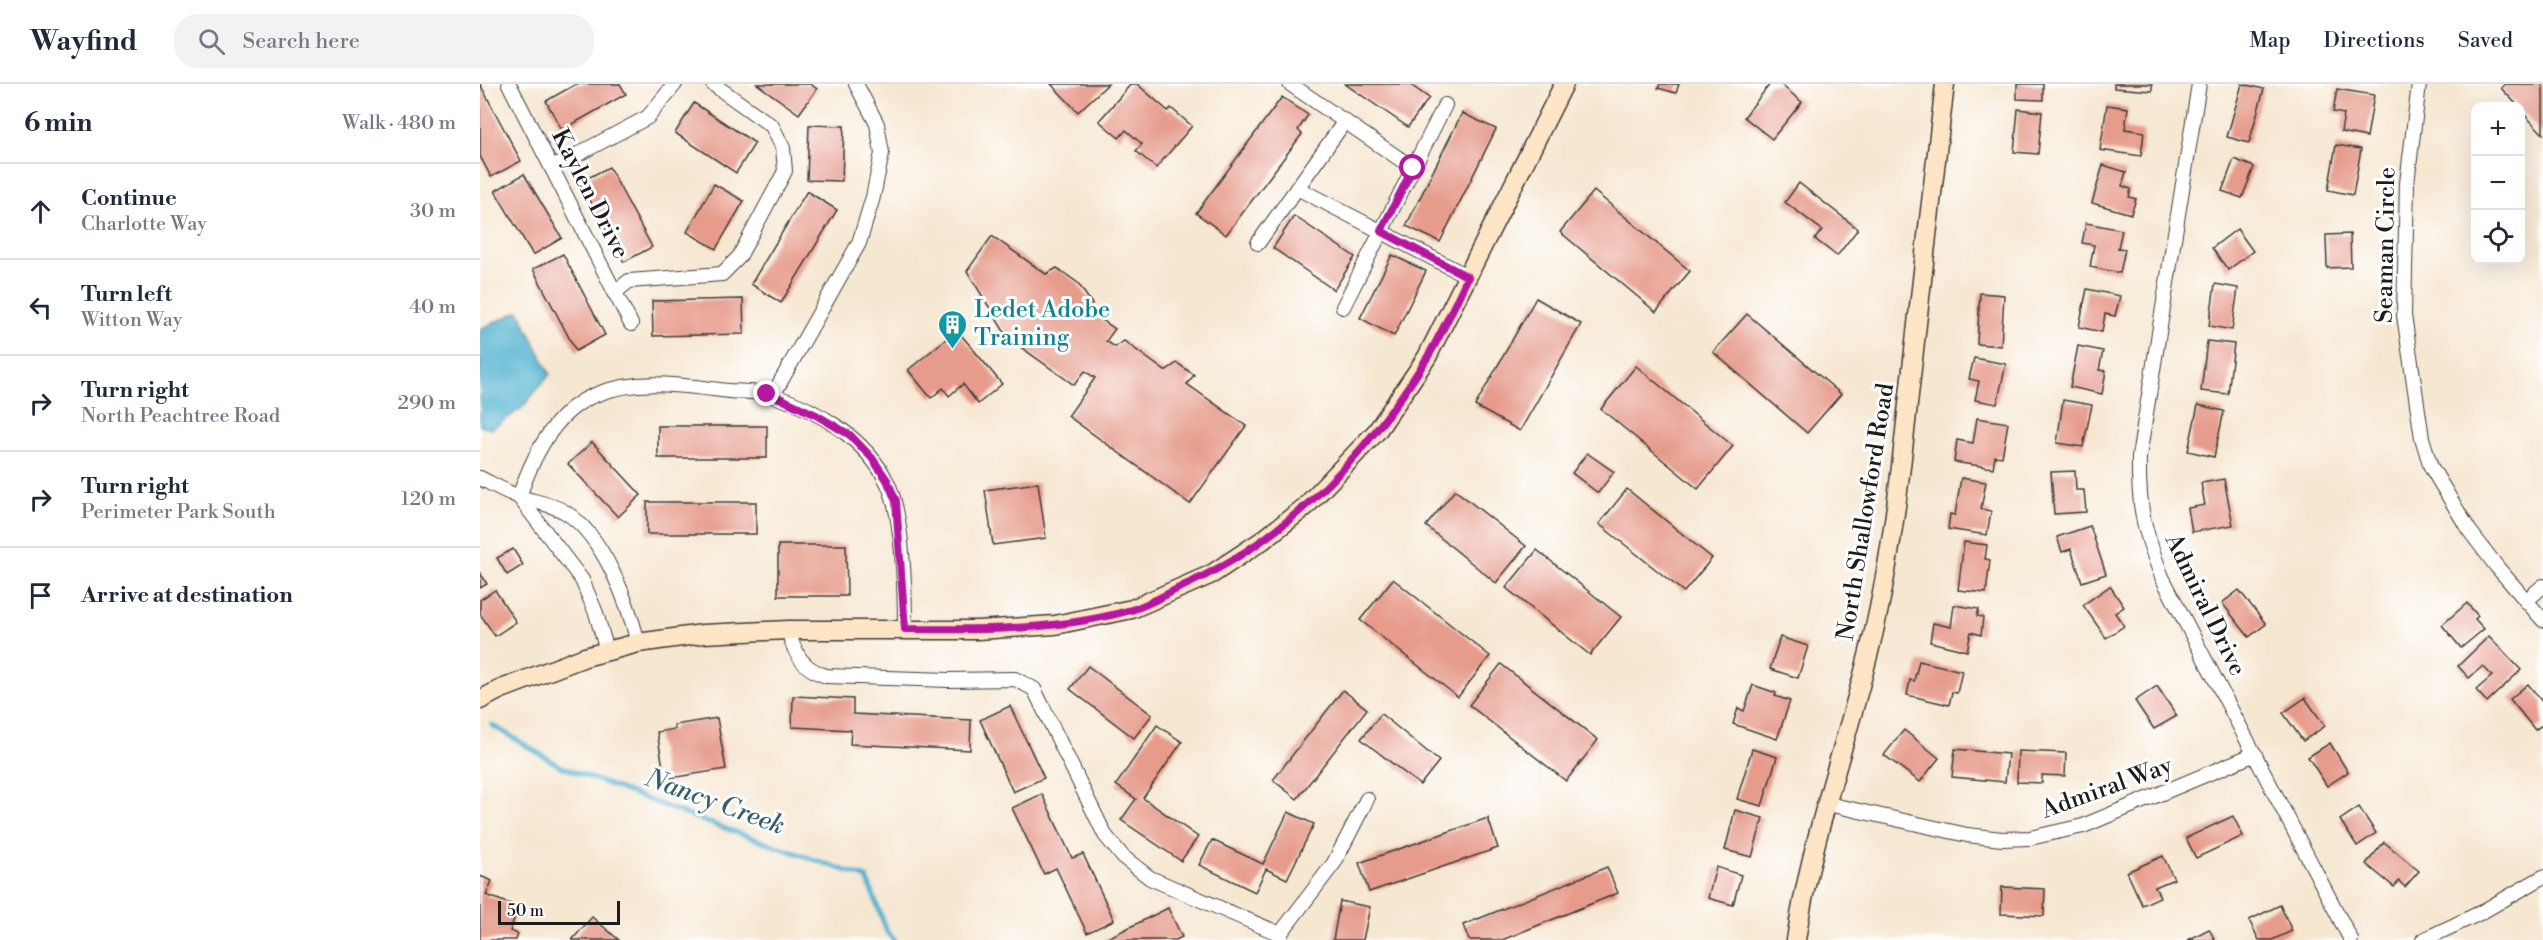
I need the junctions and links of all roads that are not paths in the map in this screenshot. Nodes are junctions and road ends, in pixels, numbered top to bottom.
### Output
1 (509, 84) edge
2 (675, 84) edge
3 (713, 84) edge
4 (856, 84) edge
5 (1290, 84) edge
6 (1564, 84) edge
7 (1945, 84) edge
8 (2199, 84) edge
9 (2419, 84) edge
10 (1445, 105) dead end
11 (1345, 121) junction
12 (552, 168) junction
13 (1413, 168) junction
14 (1297, 188) junction
15 (1381, 231) junction
16 (1258, 243) dead end
17 (1468, 277) junction
18 (614, 292) junction
19 (1343, 307) dead end
20 (631, 324) dead end
21 (773, 395) junction
22 (480, 478) edge
23 (519, 497) junction
24 (2543, 586) edge
25 (2526, 602) junction
26 (2543, 620) edge
27 (905, 629) junction
28 (789, 630) junction
29 (638, 643) junction
30 (607, 651) junction
31 (480, 700) edge
32 (2255, 754) junction
33 (1367, 799) dead end
34 (1828, 804) junction
35 (2543, 877) edge
36 (1280, 937) edge
37 (1796, 940) edge
38 (2351, 940) edge
39 (2423, 940) edge

1 - 12 street, Kaylen Drive
2 - 12 street
3 - 18 street
4 - 21 street
5 - 11 street
6 - 17 street
7 - 34 street, North Shallowford Road
8 - 32 street, Admiral Drive
9 - 25 street, Seaman Circle
10 - 13 street
11 - 13 street
11 - 14 street
12 - 18 street, Kaylen Drive
13 - 15 street
14 - 15 street
14 - 16 street
15 - 17 street
15 - 19 street
17 - 27 street
18 - 20 street, Kaylen Drive
21 - 23 street
21 - 27 street
22 - 23 street
23 - 29 street
23 - 30 street
24 - 25 street
25 - 26 street, Seaman Circle
27 - 28 street
28 - 29 street
28 - 36 street
29 - 30 street
30 - 31 street
32 - 34 street, Admiral Way
32 - 38 street, Admiral Drive
33 - 36 street
34 - 37 street, North Shallowford Road
35 - 39 street

